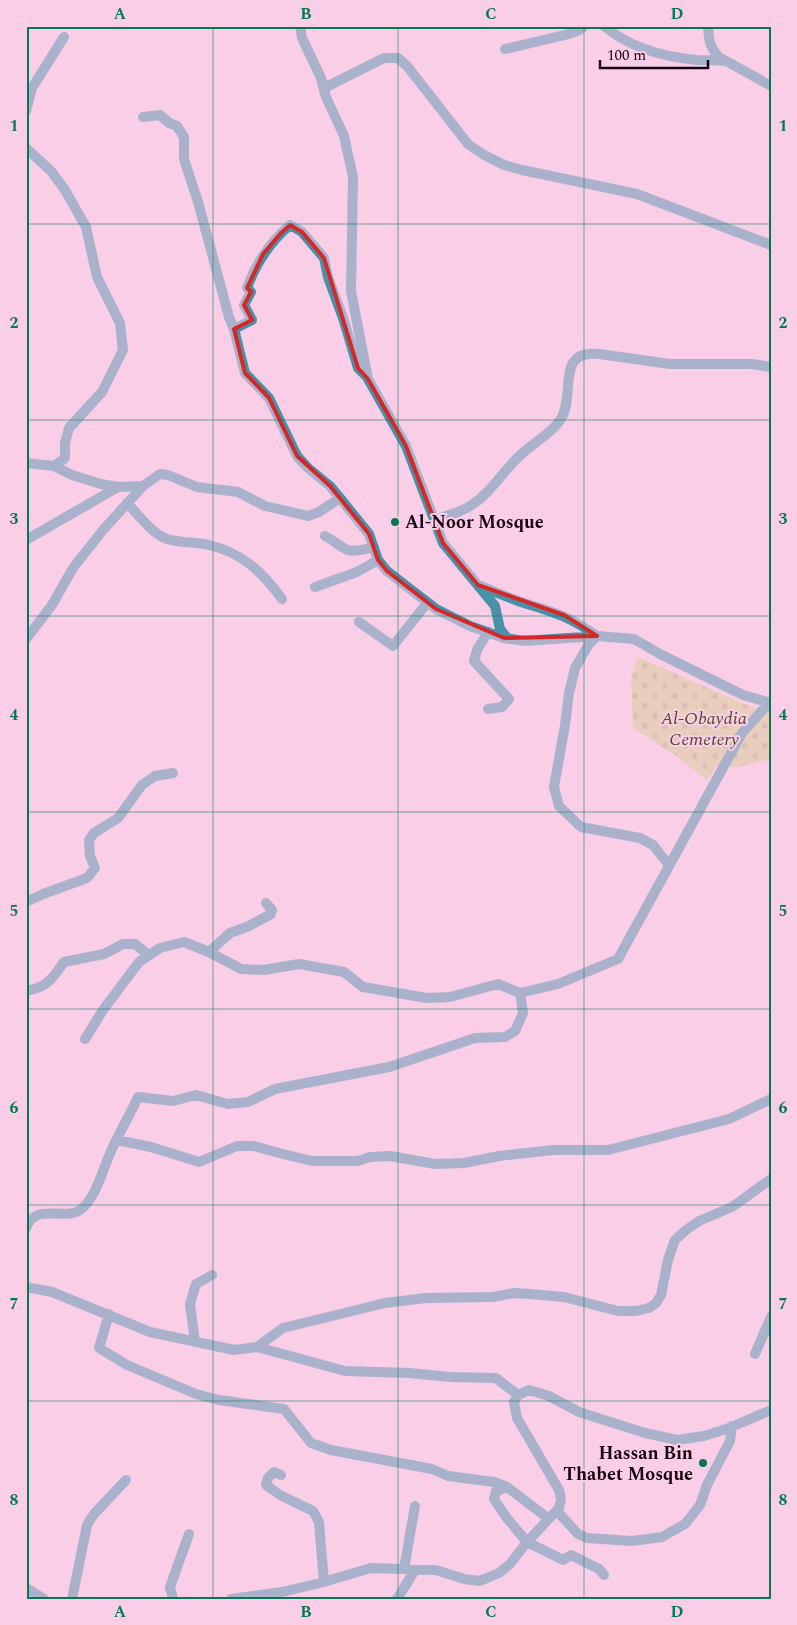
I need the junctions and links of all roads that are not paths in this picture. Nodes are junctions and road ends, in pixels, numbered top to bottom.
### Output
1 (294, 26) edge
2 (300, 26) edge
3 (584, 26) edge
4 (604, 26) edge
5 (708, 26) edge
6 (64, 37) dead end
7 (302, 38) junction
8 (505, 49) dead end
9 (725, 61) junction
10 (29, 85) edge
11 (771, 86) edge
12 (324, 88) junction
13 (26, 111) edge
14 (143, 117) dead end
15 (26, 148) edge
16 (771, 245) edge
17 (234, 329) junction
18 (771, 367) edge
19 (368, 379) junction
20 (26, 463) edge
21 (54, 466) junction
22 (143, 486) junction
23 (118, 487) junction
24 (340, 498) junction
25 (127, 503) junction
26 (434, 520) junction
27 (325, 536) dead end
28 (26, 540) edge
29 (374, 546) junction
30 (378, 560) junction
31 (478, 585) junction
32 (315, 587) dead end
33 (282, 599) dead end
34 (427, 603) junction
35 (359, 622) dead end
36 (488, 632) junction
37 (596, 636) junction
38 (26, 639) edge
39 (508, 639) junction
40 (770, 703) edge
41 (488, 709) dead end
42 (173, 774) dead end
43 (670, 865) junction
44 (26, 902) edge
45 (266, 903) dead end
46 (209, 952) junction
47 (150, 955) junction
48 (26, 991) edge
49 (520, 993) junction
50 (85, 1039) dead end
51 (771, 1099) edge
52 (117, 1140) junction
53 (771, 1179) edge
54 (26, 1228) edge
55 (212, 1275) dead end
56 (26, 1287) edge
57 (109, 1314) junction
58 (771, 1317) edge
59 (196, 1342) junction
60 (257, 1347) junction
61 (756, 1354) dead end
62 (518, 1395) junction
63 (771, 1410) edge
64 (732, 1426) junction
65 (281, 1475) dead end
66 (126, 1480) dead end
67 (506, 1487) junction
68 (415, 1506) dead end
69 (553, 1515) junction
70 (189, 1534) dead end
71 (527, 1542) junction
72 (404, 1569) junction
73 (416, 1570) junction
74 (604, 1575) dead end
75 (324, 1582) junction
76 (26, 1588) edge
77 (44, 1599) edge
78 (72, 1599) edge
79 (173, 1599) edge
80 (231, 1599) edge
81 (398, 1599) edge

1 - 7 street
2 - 7 street
3 - 8 street
4 - 9 street
5 - 9 street
6 - 10 street
7 - 12 street
9 - 11 street
10 - 13 street
12 - 16 street
12 - 19 street
14 - 17 street
15 - 21 street
17 - 19 street
17 - 24 street
18 - 26 street
19 - 26 street
20 - 21 street
21 - 23 street
22 - 23 street
22 - 24 street
22 - 25 street
23 - 28 street
24 - 29 street
25 - 33 street
25 - 38 street
26 - 31 street
27 - 29 street
29 - 30 street
30 - 32 street
30 - 34 street
31 - 37 street
31 - 39 street
34 - 35 street
34 - 36 street
36 - 39 street
36 - 41 street
37 - 39 street
37 - 40 street
37 - 43 street
40 - 43 street
42 - 44 street
43 - 49 street
45 - 46 street
46 - 47 street
46 - 49 street
47 - 48 street
47 - 50 street
49 - 52 street
51 - 52 street
52 - 54 street
53 - 60 street
55 - 59 street
56 - 57 street
57 - 59 street
57 - 67 street
58 - 61 street
59 - 60 street
60 - 62 street
62 - 64 street
62 - 69 street
63 - 64 street
64 - 69 street
65 - 75 street
66 - 78 street
67 - 69 street
67 - 71 street
68 - 72 street
69 - 71 street
70 - 79 street
71 - 73 street
71 - 74 street
72 - 73 street
72 - 75 street
73 - 81 street
75 - 80 street
76 - 77 street

